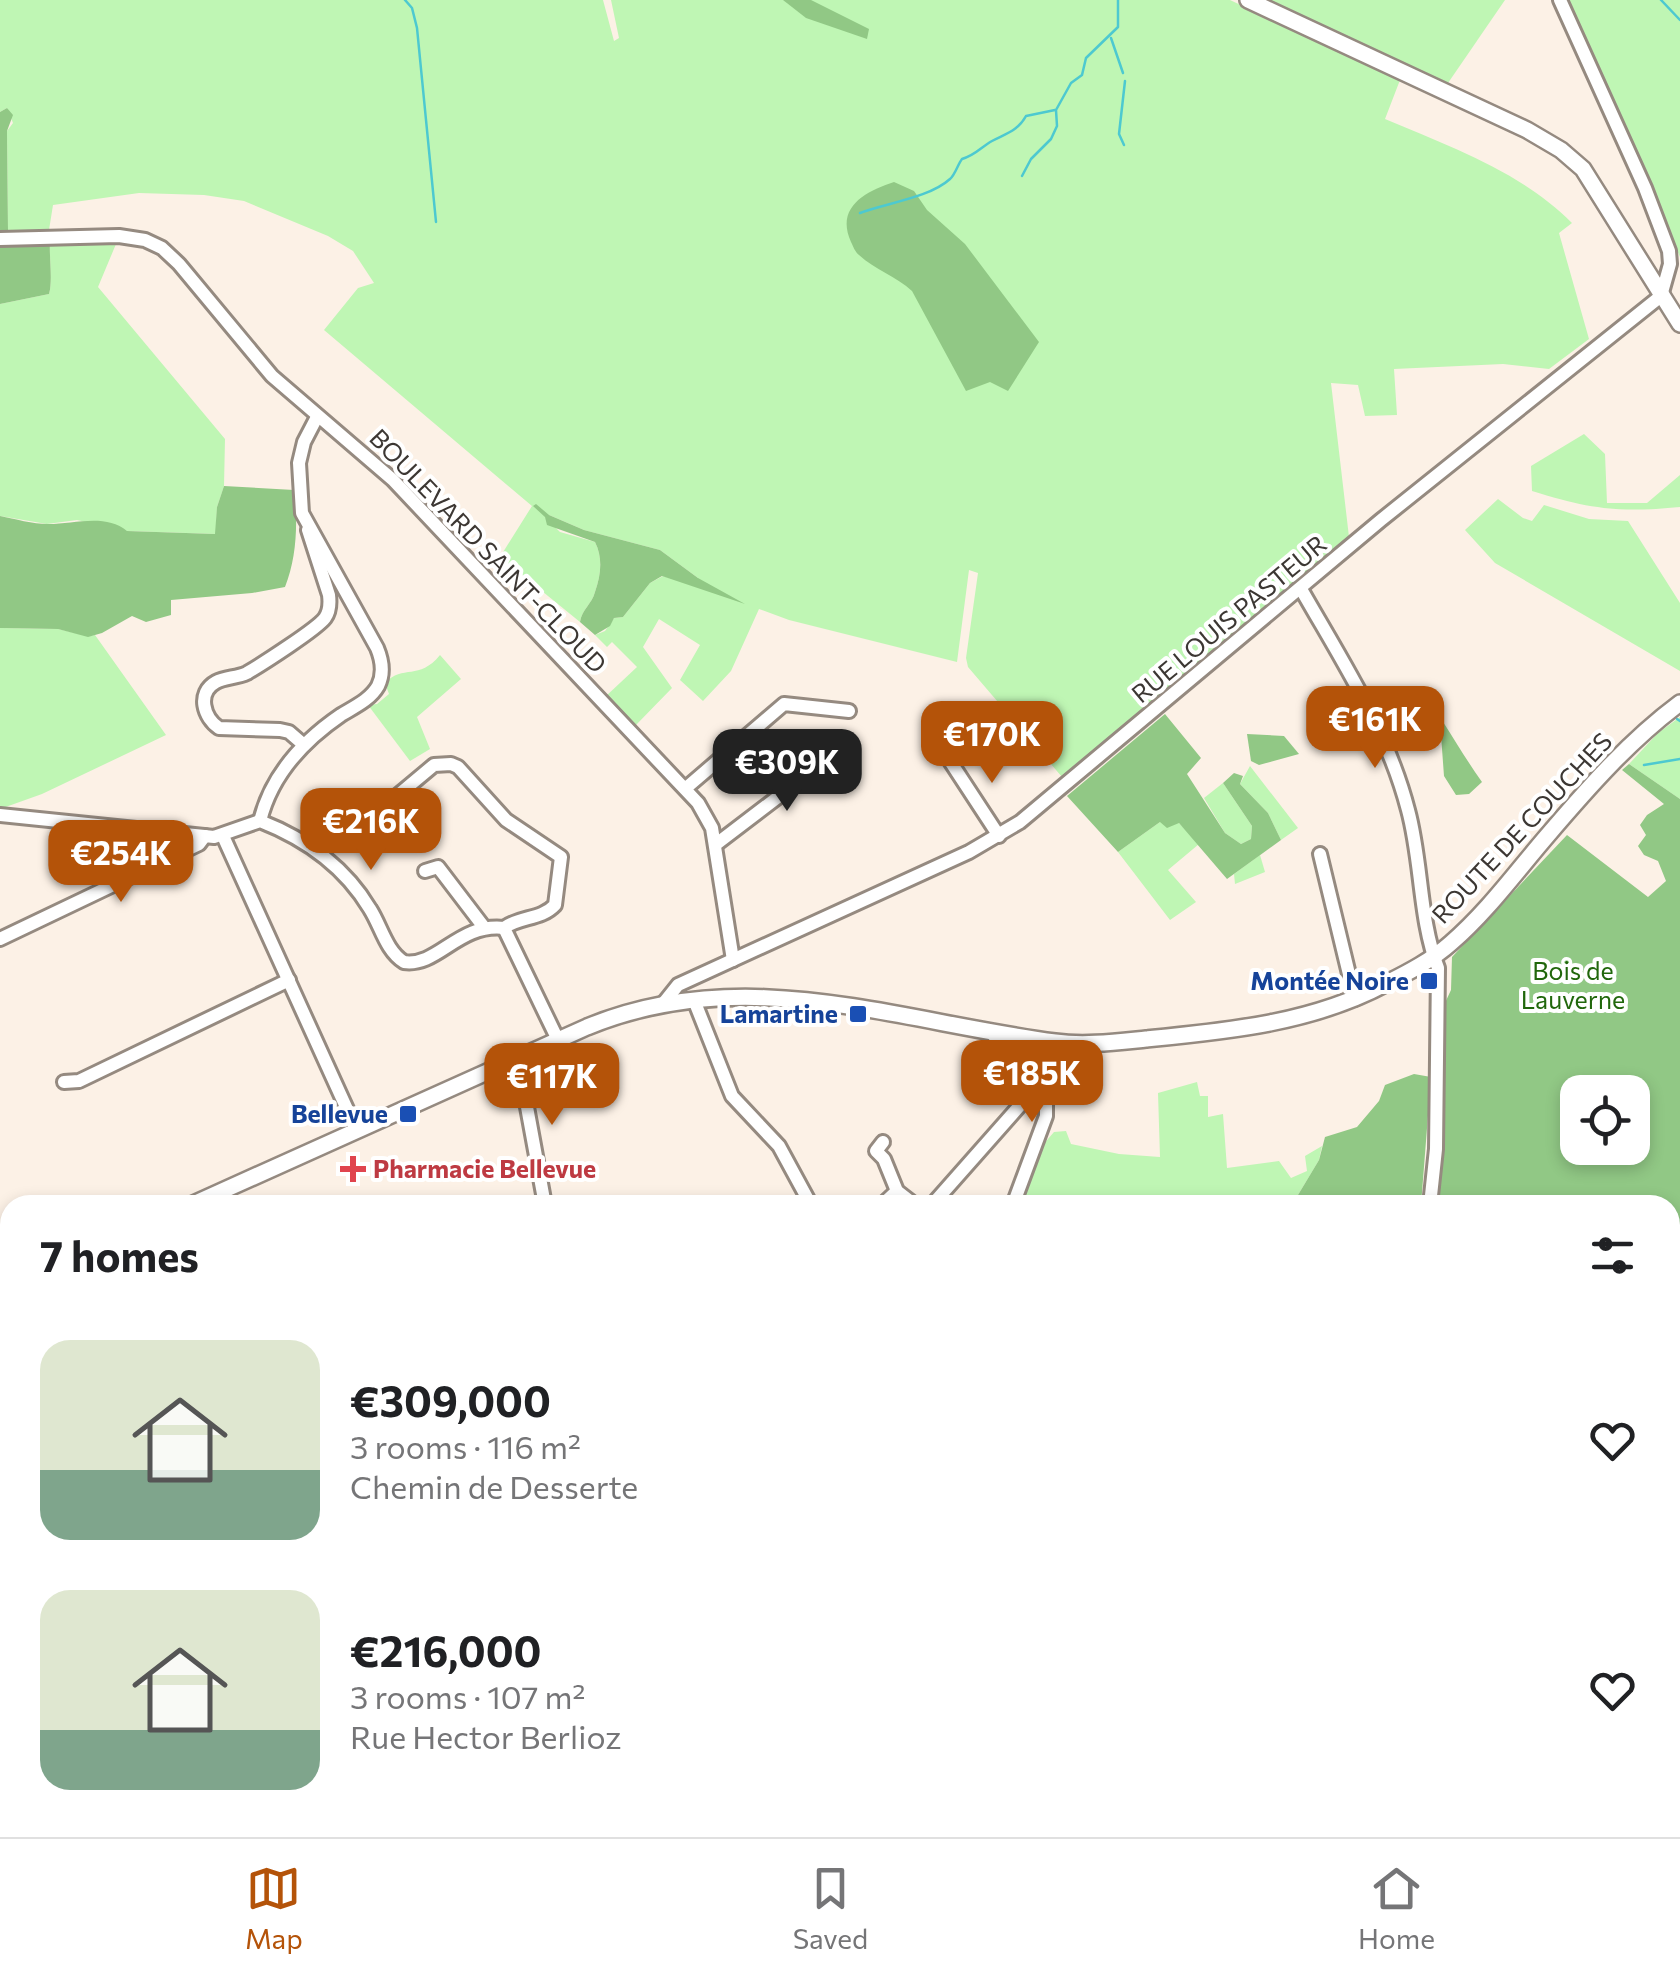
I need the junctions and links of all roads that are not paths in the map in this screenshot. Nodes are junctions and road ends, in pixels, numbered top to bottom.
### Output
1 (1248, 0) edge
2 (1560, 0) edge
3 (0, 239) edge
4 (1674, 273) edge
5 (1662, 296) junction
6 (1680, 324) edge
7 (318, 417) junction
8 (310, 526) junction
9 (1301, 589) junction
10 (1680, 703) edge
11 (848, 711) dead end
12 (304, 745) junction
13 (836, 752) dead end
14 (950, 761) dead end
15 (686, 788) junction
16 (0, 815) edge
17 (260, 821) junction
18 (205, 836) junction
19 (223, 836) junction
20 (999, 836) junction
21 (714, 844) junction
22 (313, 846) junction
23 (1320, 854) dead end
24 (425, 872) dead end
25 (484, 926) junction
26 (504, 928) junction
27 (0, 939) edge
28 (1432, 957) junction
29 (733, 960) junction
30 (692, 978) junction
31 (288, 980) junction
32 (1355, 999) junction
33 (684, 1001) junction
34 (991, 1032) junction
35 (558, 1040) junction
36 (518, 1058) junction
37 (64, 1082) dead end
38 (1031, 1088) junction
39 (356, 1129) junction
40 (883, 1142) dead end
41 (897, 1191) junction
42 (213, 1195) edge
43 (542, 1195) edge
44 (806, 1195) edge
45 (893, 1195) edge
46 (902, 1195) edge
47 (941, 1195) edge
48 (1017, 1195) edge
49 (1431, 1195) edge

1 - 5 main road
2 - 4 street
3 - 7 street, BOULEVARD SAINT-CLOUD
4 - 5 street
5 - 6 main road
5 - 9 street, RUE LOUIS PASTEUR
7 - 8 street
7 - 15 street, BOULEVARD SAINT-CLOUD
8 - 12 street
8 - 12 street
9 - 20 street, RUE LOUIS PASTEUR
9 - 28 street
10 - 28 main road, ROUTE DE COUCHES
11 - 15 street
12 - 17 street
13 - 21 street
14 - 20 street
15 - 21 street, BOULEVARD SAINT-CLOUD
16 - 18 street
17 - 19 street
17 - 22 street
18 - 19 street
18 - 27 street
19 - 31 street
20 - 29 street, RUE LOUIS PASTEUR
21 - 29 street, BOULEVARD SAINT-CLOUD
22 - 25 street
22 - 26 street
23 - 32 street
24 - 25 street
25 - 26 street
26 - 35 street
28 - 32 main road, ROUTE DE COUCHES
28 - 49 street
29 - 30 street, RUE LOUIS PASTEUR
30 - 33 street
30 - 33 street
31 - 37 street
31 - 39 street
32 - 34 main road, ROUTE DE COUCHES
33 - 34 main road, ROUTE DE COUCHES
33 - 35 main road, ROUTE DE COUCHES
33 - 44 street
34 - 38 street
35 - 36 main road, ROUTE DE COUCHES
36 - 39 main road, ROUTE DE COUCHES
36 - 43 street
38 - 47 street
38 - 48 street
39 - 42 main road, ROUTE DE COUCHES
40 - 41 street
41 - 45 street
41 - 46 street

